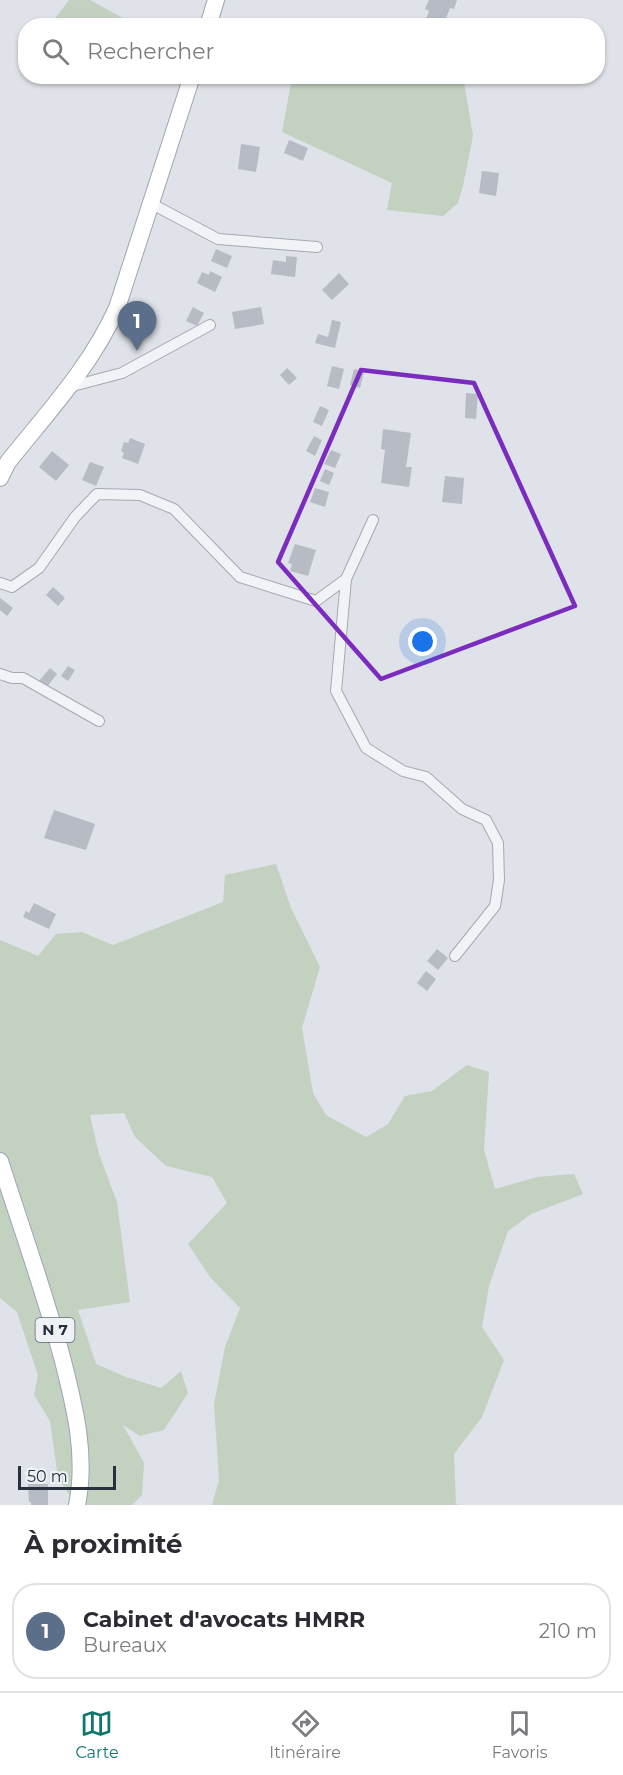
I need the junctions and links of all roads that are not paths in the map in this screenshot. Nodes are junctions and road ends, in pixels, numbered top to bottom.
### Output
1 (216, 0) edge
2 (210, 18) edge
3 (190, 84) edge
4 (152, 204) junction
5 (317, 247) dead end
6 (210, 325) dead end
7 (69, 387) junction
8 (0, 478) edge
9 (373, 520) dead end
10 (346, 579) junction
11 (0, 583) edge
12 (0, 674) edge
13 (99, 721) dead end
14 (455, 956) dead end
15 (0, 1161) edge
16 (76, 1505) edge

1 - 2 main road
3 - 4 main road
4 - 5 street
4 - 7 main road
6 - 7 street
7 - 8 main road
9 - 10 street
10 - 11 street
10 - 14 street
12 - 13 street
15 - 16 main road, N 7

